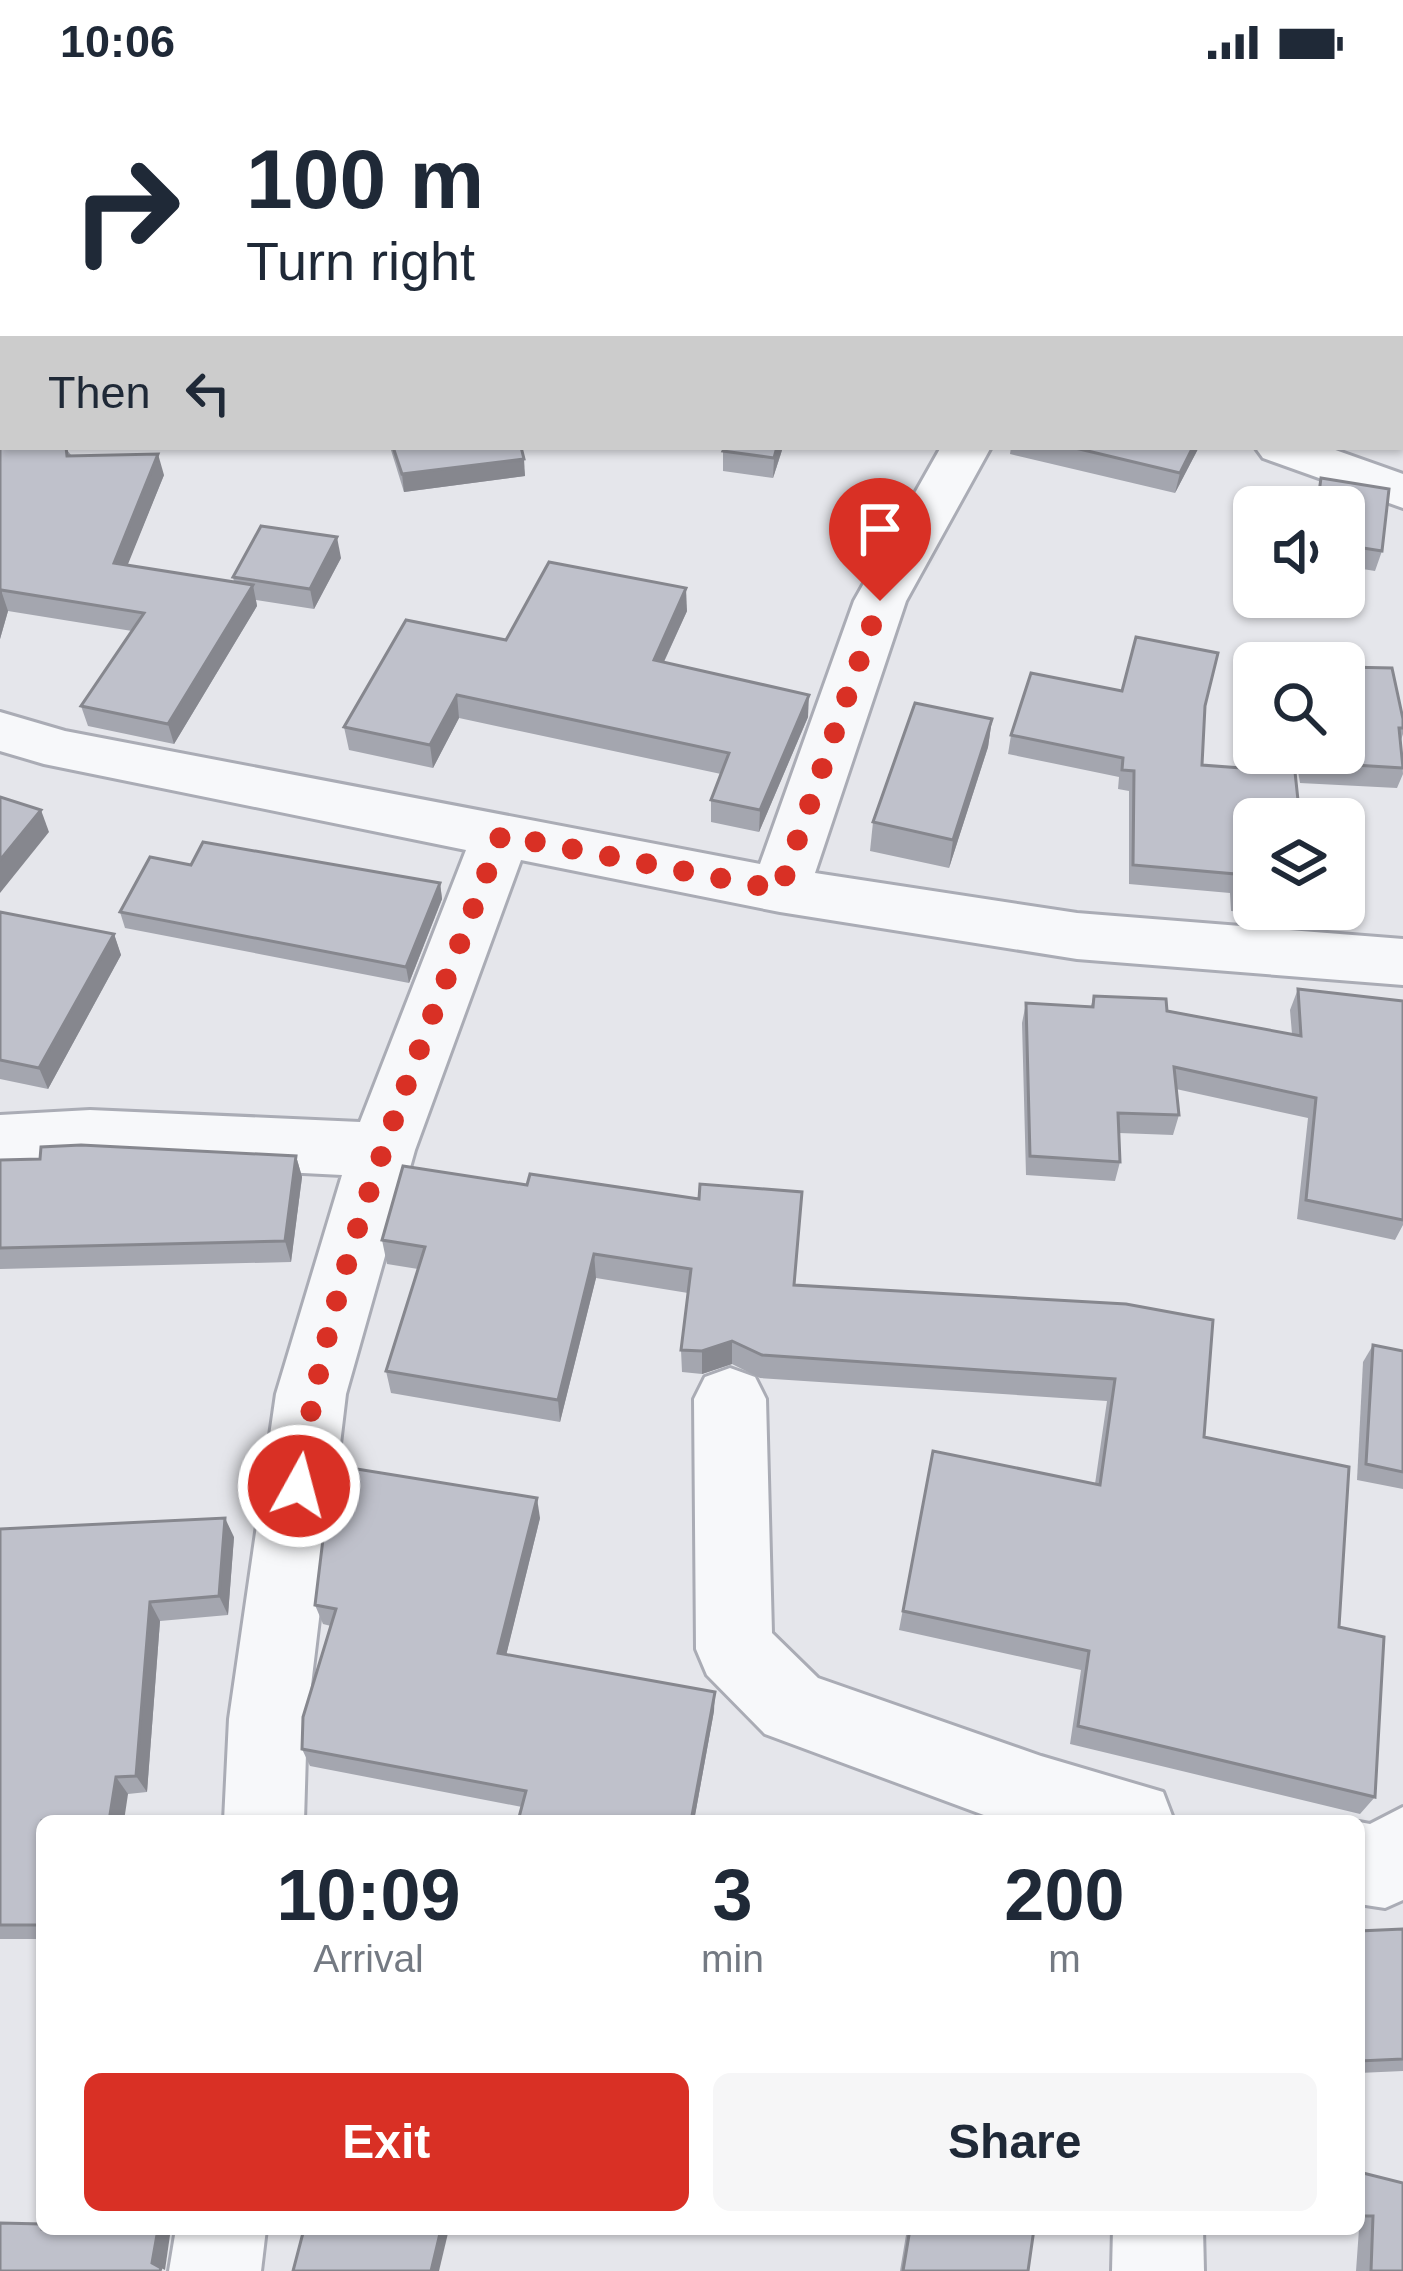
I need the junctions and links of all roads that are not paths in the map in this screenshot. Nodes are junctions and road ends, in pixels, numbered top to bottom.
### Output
1 (964, 450) edge
2 (1288, 450) edge
3 (1403, 492) edge
4 (0, 731) edge
5 (501, 835) junction
6 (780, 890) junction
7 (1403, 962) edge
8 (0, 1142) edge
9 (382, 1150) junction
10 (730, 1399) dead end
11 (264, 1815) edge
12 (1112, 1815) edge
13 (1403, 1848) edge
14 (1365, 1864) edge
15 (220, 2235) edge
16 (1158, 2235) edge
17 (215, 2271) edge
18 (1158, 2271) edge

1 - 6 street
2 - 3 street
4 - 5 street
5 - 6 street
5 - 9 street
6 - 7 street
8 - 9 street
9 - 11 street
10 - 12 street
13 - 14 street
15 - 17 street
16 - 18 street

